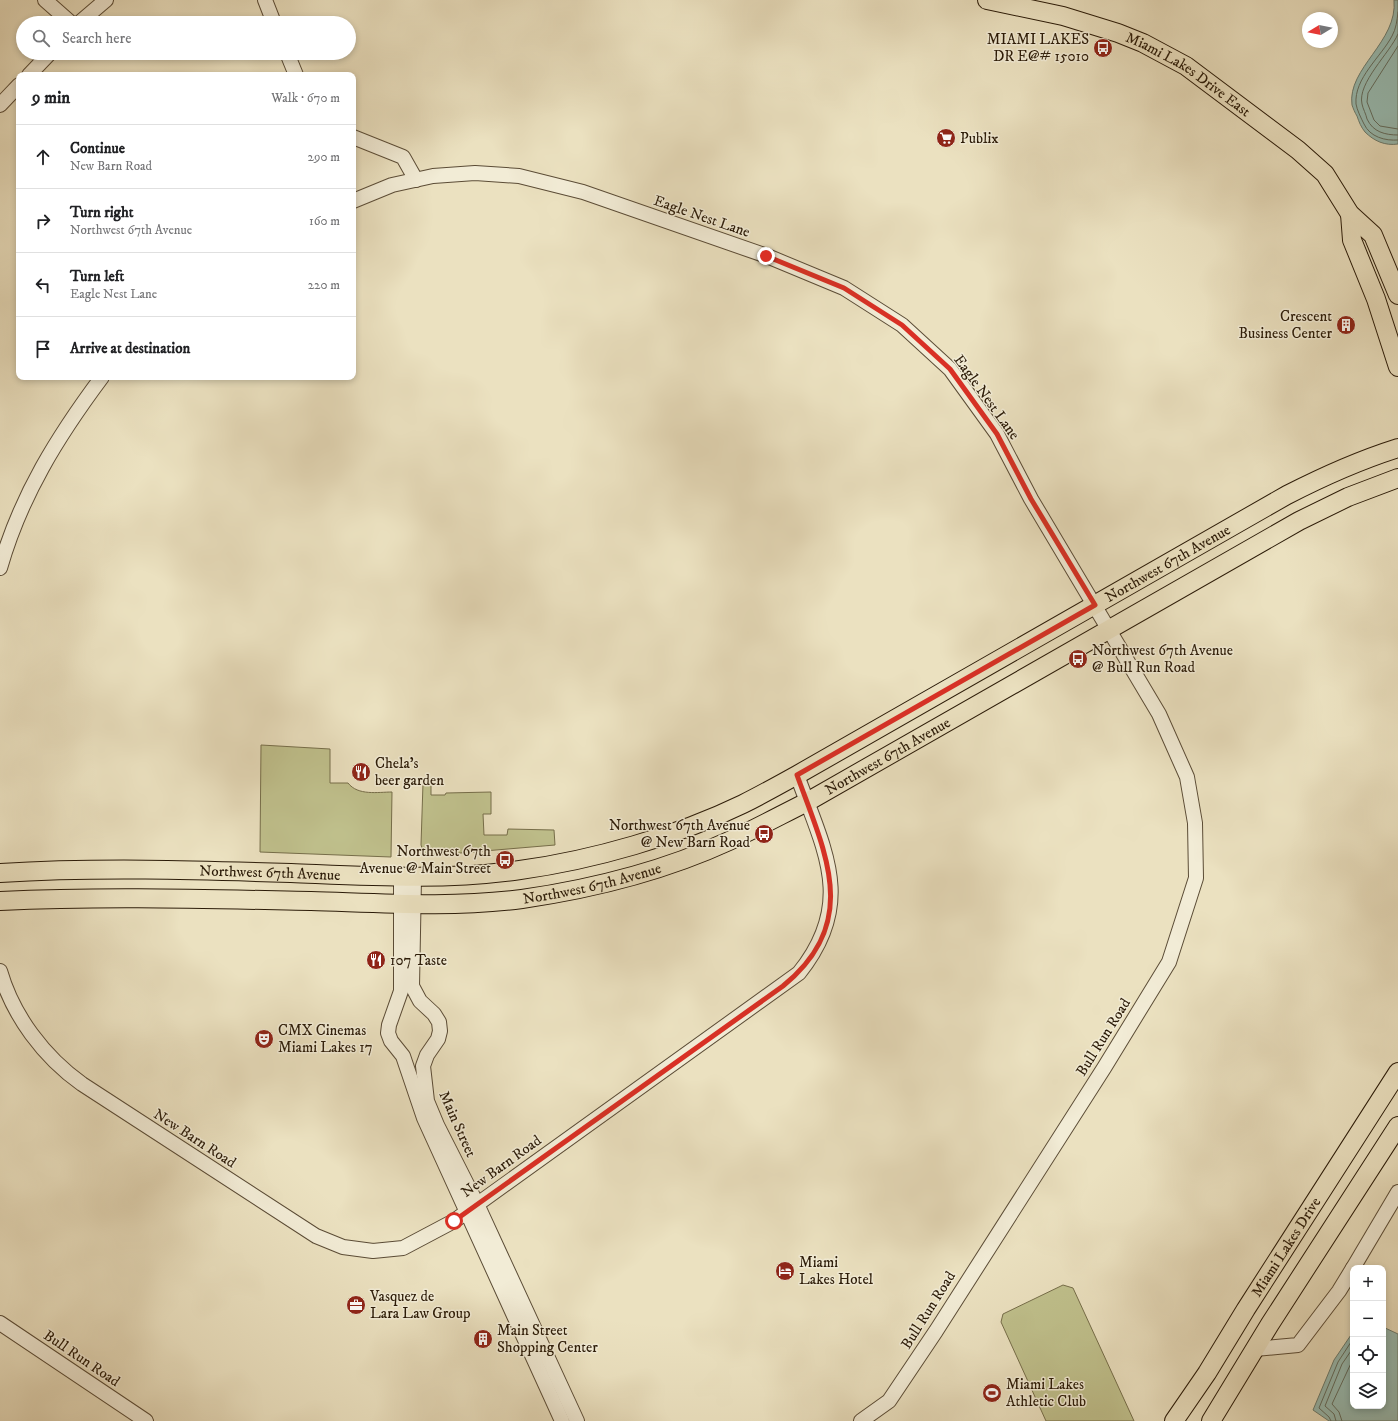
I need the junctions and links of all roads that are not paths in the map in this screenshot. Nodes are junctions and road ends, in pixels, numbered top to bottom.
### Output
1 (46, 0) edge
2 (106, 0) edge
3 (265, 0) edge
4 (986, 0) edge
5 (63, 16) edge
6 (87, 16) edge
7 (271, 16) edge
8 (43, 60) edge
9 (290, 60) edge
10 (32, 72) edge
11 (295, 72) edge
12 (16, 88) edge
13 (0, 105) edge
14 (356, 138) edge
15 (416, 180) junction
16 (356, 200) edge
17 (1350, 214) junction
18 (1398, 295) edge
19 (1398, 367) edge
20 (100, 380) edge
21 (1398, 448) edge
22 (1398, 478) edge
23 (0, 568) edge
24 (1095, 605) junction
25 (1109, 629) junction
26 (797, 775) junction
27 (807, 802) junction
28 (0, 873) edge
29 (407, 877) junction
30 (0, 900) edge
31 (407, 904) junction
32 (0, 970) edge
33 (1398, 1072) edge
34 (1398, 1126) edge
35 (1398, 1192) edge
36 (471, 1208) junction
37 (1355, 1265) edge
38 (1350, 1273) edge
39 (0, 1323) edge
40 (1255, 1349) junction
41 (146, 1421) edge
42 (562, 1421) edge
43 (577, 1421) edge
44 (861, 1421) edge
45 (1174, 1421) edge
46 (1211, 1421) edge

1 - 5 street
2 - 6 street
3 - 7 street
4 - 17 main road, Miami Lakes Drive East
8 - 10 street
9 - 11 street
12 - 13 street
14 - 15 street
15 - 16 street, Eagle Nest Lane
15 - 24 street, Eagle Nest Lane
17 - 18 main road, Miami Lakes Drive East
17 - 19 main road, Miami Lakes Drive East
20 - 23 street
21 - 24 main road, Northwest 67th Avenue
22 - 25 main road, Northwest 67th Avenue
24 - 25 street, Eagle Nest Lane
24 - 26 main road, Northwest 67th Avenue
25 - 27 main road, Northwest 67th Avenue
25 - 44 street, Bull Run Road
26 - 27 street, New Barn Road
26 - 29 main road, Northwest 67th Avenue
27 - 31 main road, Northwest 67th Avenue
27 - 36 street, New Barn Road
28 - 29 main road, Northwest 67th Avenue
29 - 31 street, Main Street
30 - 31 main road, Northwest 67th Avenue
31 - 36 street, Main Street
31 - 36 street, Main Street
32 - 36 street, New Barn Road
33 - 45 main road, Miami Lakes Drive
34 - 40 main road, Miami Lakes Drive
35 - 37 street
36 - 42 street, Main Street
36 - 43 street, Main Street
38 - 40 street
39 - 41 street, Bull Run Road
40 - 46 main road, Miami Lakes Drive

